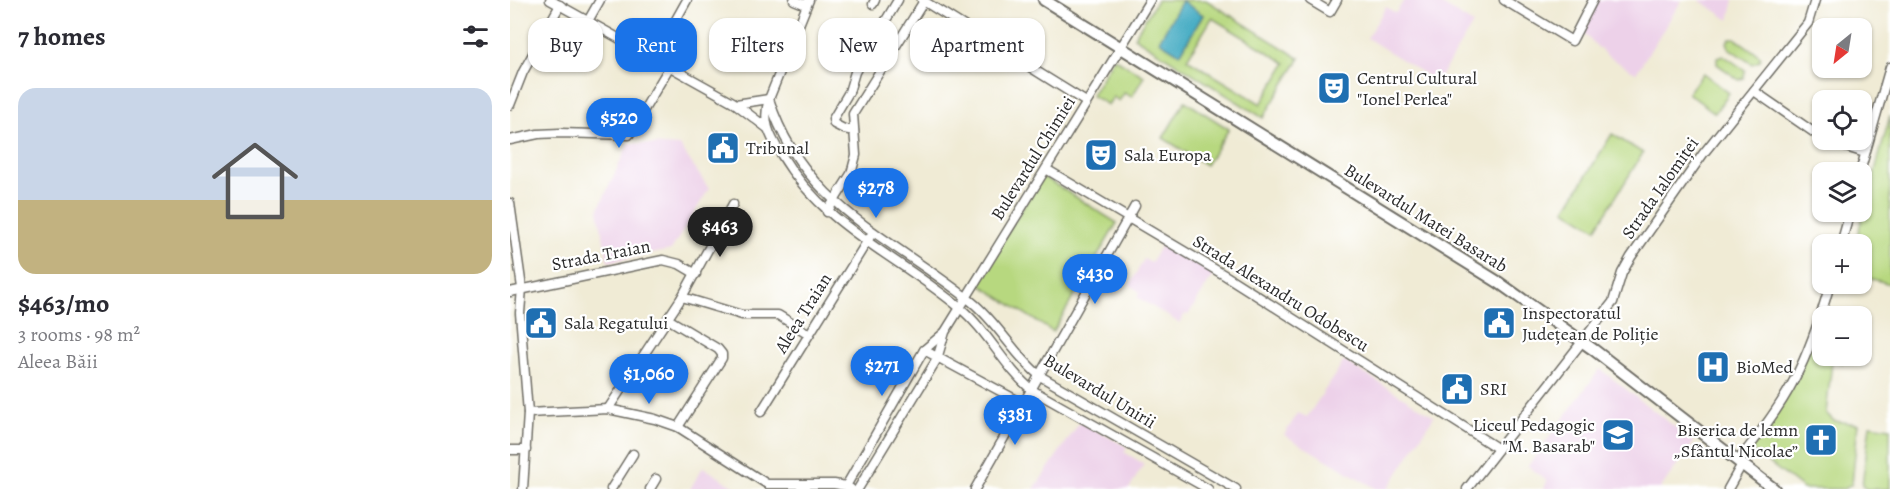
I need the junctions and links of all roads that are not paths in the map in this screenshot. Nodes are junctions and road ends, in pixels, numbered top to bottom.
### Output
1 (550, 0) edge
2 (600, 0) edge
3 (687, 0) edge
4 (794, 0) edge
5 (898, 0) edge
6 (1044, 0) edge
7 (1150, 0) edge
8 (1310, 0) edge
9 (1337, 0) edge
10 (1504, 0) edge
11 (1593, 0) edge
12 (1815, 0) edge
13 (923, 1) edge
14 (808, 3) edge
15 (560, 5) junction
16 (583, 18) edge
17 (590, 18) edge
18 (677, 18) edge
19 (1121, 47) junction
20 (1890, 67) edge
21 (666, 72) edge
22 (680, 72) edge
23 (1754, 91) junction
24 (769, 99) junction
25 (1086, 102) junction
26 (736, 104) junction
27 (510, 105) edge
28 (767, 128) junction
29 (854, 131) junction
30 (1812, 131) edge
31 (510, 140) edge
32 (1856, 150) edge
33 (1865, 153) junction
34 (1863, 162) edge
35 (1046, 169) junction
36 (834, 202) junction
37 (510, 203) edge
38 (733, 204) dead end
39 (1135, 206) dead end
40 (827, 212) junction
41 (1128, 218) junction
42 (873, 232) junction
43 (866, 243) junction
44 (696, 274) junction
45 (522, 288) junction
46 (510, 292) edge
47 (1827, 294) edge
48 (682, 297) junction
49 (967, 298) junction
50 (960, 308) junction
51 (668, 319) junction
52 (945, 332) junction
53 (809, 334) junction
54 (1583, 342) junction
55 (924, 350) junction
56 (937, 358) junction
57 (1040, 376) junction
58 (1032, 390) junction
59 (1024, 404) junction
60 (608, 409) junction
61 (761, 412) dead end
62 (528, 413) junction
63 (678, 427) junction
64 (1497, 448) junction
65 (510, 450) edge
66 (526, 450) junction
67 (633, 454) dead end
68 (1740, 462) junction
69 (656, 479) dead end
70 (848, 487) edge
71 (1231, 488) edge
72 (523, 489) edge
73 (611, 489) edge
74 (650, 489) edge
75 (858, 489) edge
76 (975, 489) edge
77 (1208, 489) edge
78 (1467, 489) edge
79 (1728, 489) edge
80 (1774, 489) edge

1 - 15 street
2 - 17 street
3 - 18 street
4 - 14 street
5 - 29 street
6 - 19 main road, Bulevardul Matei Basarab
7 - 19 street, Bulevardul Chimiei
8 - 9 street
10 - 11 street
12 - 23 street, Strada Ialomiței
13 - 25 street
13 - 29 street
14 - 24 street
15 - 16 street
15 - 27 street
19 - 25 street, Bulevardul Chimiei
19 - 54 main road, Bulevardul Matei Basarab
20 - 33 street
21 - 31 street
22 - 26 street
23 - 30 street
23 - 54 street, Strada Ialomiței
24 - 26 street
24 - 28 street
24 - 36 street, Bulevardul Unirii
25 - 35 street, Bulevardul Chimiei
26 - 28 street
28 - 40 street, Bulevardul Unirii
29 - 36 street
32 - 33 street
33 - 34 street
35 - 41 street, Strada Alexandru Odobescu
35 - 49 street, Bulevardul Chimiei
36 - 40 street
36 - 42 street, Bulevardul Unirii
37 - 45 street
38 - 44 street
39 - 41 street
40 - 43 street, Bulevardul Unirii
41 - 57 street
41 - 64 street, Strada Alexandru Odobescu
42 - 43 street, Aleea Traian
42 - 49 street, Bulevardul Unirii
43 - 50 street, Bulevardul Unirii
43 - 53 street, Aleea Traian
44 - 45 street, Strada Traian
44 - 48 street
45 - 46 street, Strada Traian
45 - 62 street
47 - 68 street
48 - 51 street
48 - 53 street
49 - 50 street, Bulevardul Chimiei
49 - 57 street, Bulevardul Unirii
50 - 52 street, Bulevardul Chimiei
50 - 58 street, Bulevardul Unirii
51 - 60 street
51 - 63 street
52 - 55 street, Bulevardul Chimiei
52 - 56 street, Bulevardul Chimiei
53 - 61 street, Aleea Traian
54 - 64 street, Strada Ialomiței
54 - 68 main road, Bulevardul Matei Basarab
55 - 56 street
55 - 70 street, Bulevardul Chimiei
56 - 59 street
56 - 75 street, Bulevardul Chimiei
57 - 58 street
57 - 71 street, Bulevardul Unirii
58 - 59 street
58 - 77 street, Bulevardul Unirii
59 - 76 street
60 - 62 street
60 - 63 street
62 - 66 street
63 - 70 street
64 - 78 street, Strada Ialomiței
65 - 66 street
66 - 72 street
67 - 73 street
68 - 79 street
68 - 80 main road, Bulevardul Matei Basarab
69 - 74 street

